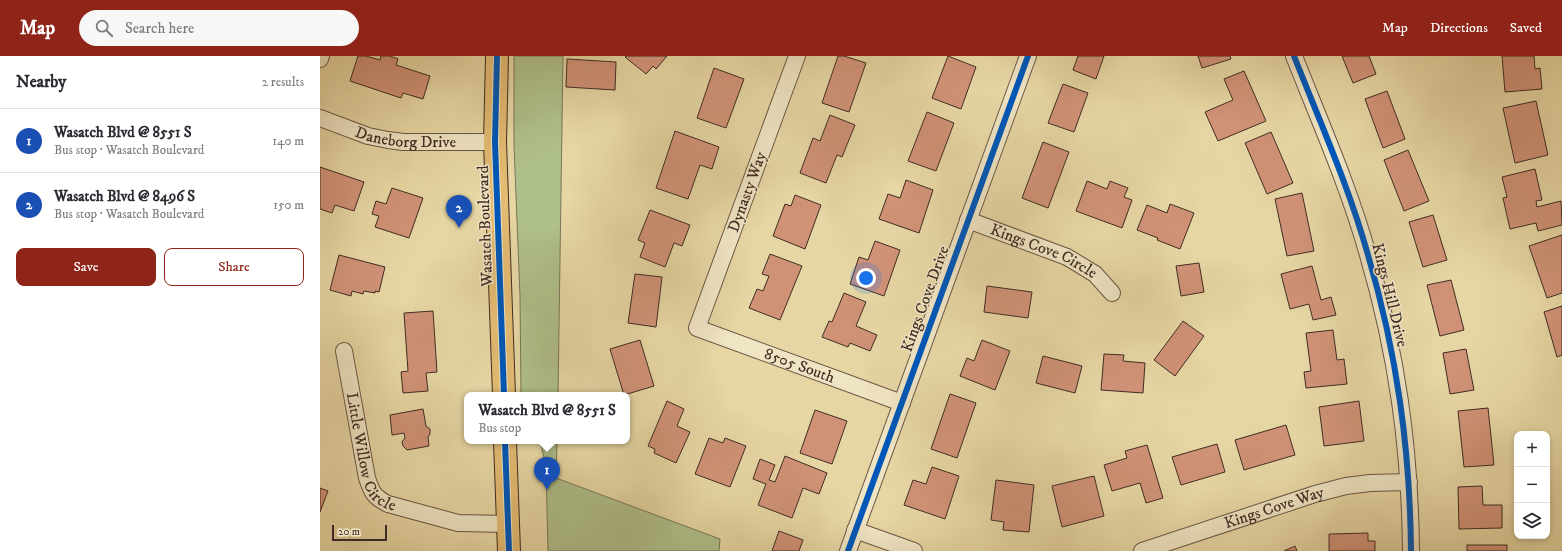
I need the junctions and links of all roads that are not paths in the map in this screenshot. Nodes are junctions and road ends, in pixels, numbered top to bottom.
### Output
1 (321, 56) edge
2 (497, 56) edge
3 (797, 56) edge
4 (1028, 56) edge
5 (1294, 56) edge
6 (320, 59) edge
7 (320, 118) edge
8 (494, 142) junction
9 (968, 220) junction
10 (1112, 293) dead end
11 (697, 328) joint
12 (344, 350) dead end
13 (504, 392) edge
14 (902, 403) junction
15 (505, 444) edge
16 (1409, 482) junction
17 (508, 524) junction
18 (855, 530) junction
19 (508, 551) edge
20 (848, 551) edge
21 (914, 551) edge
22 (1142, 551) edge
23 (1411, 551) edge

1 - 6 street
2 - 8 main road, Wasatch Boulevard
3 - 11 street, Dynasty Way
4 - 9 street, Kings Cove Drive
5 - 16 street, Kings Hill Drive
7 - 8 street, Daneborg Drive
8 - 13 main road, Wasatch Boulevard
9 - 10 street, Kings Cove Circle
9 - 14 street, Kings Cove Drive
11 - 14 street, 8505 South
12 - 17 street, Little Willow Circle
14 - 18 street, Kings Cove Drive
15 - 17 main road
16 - 22 street, Kings Cove Way
16 - 23 street, Kings Hill Drive
17 - 19 main road
18 - 20 street, Kings Cove Drive
18 - 21 street

